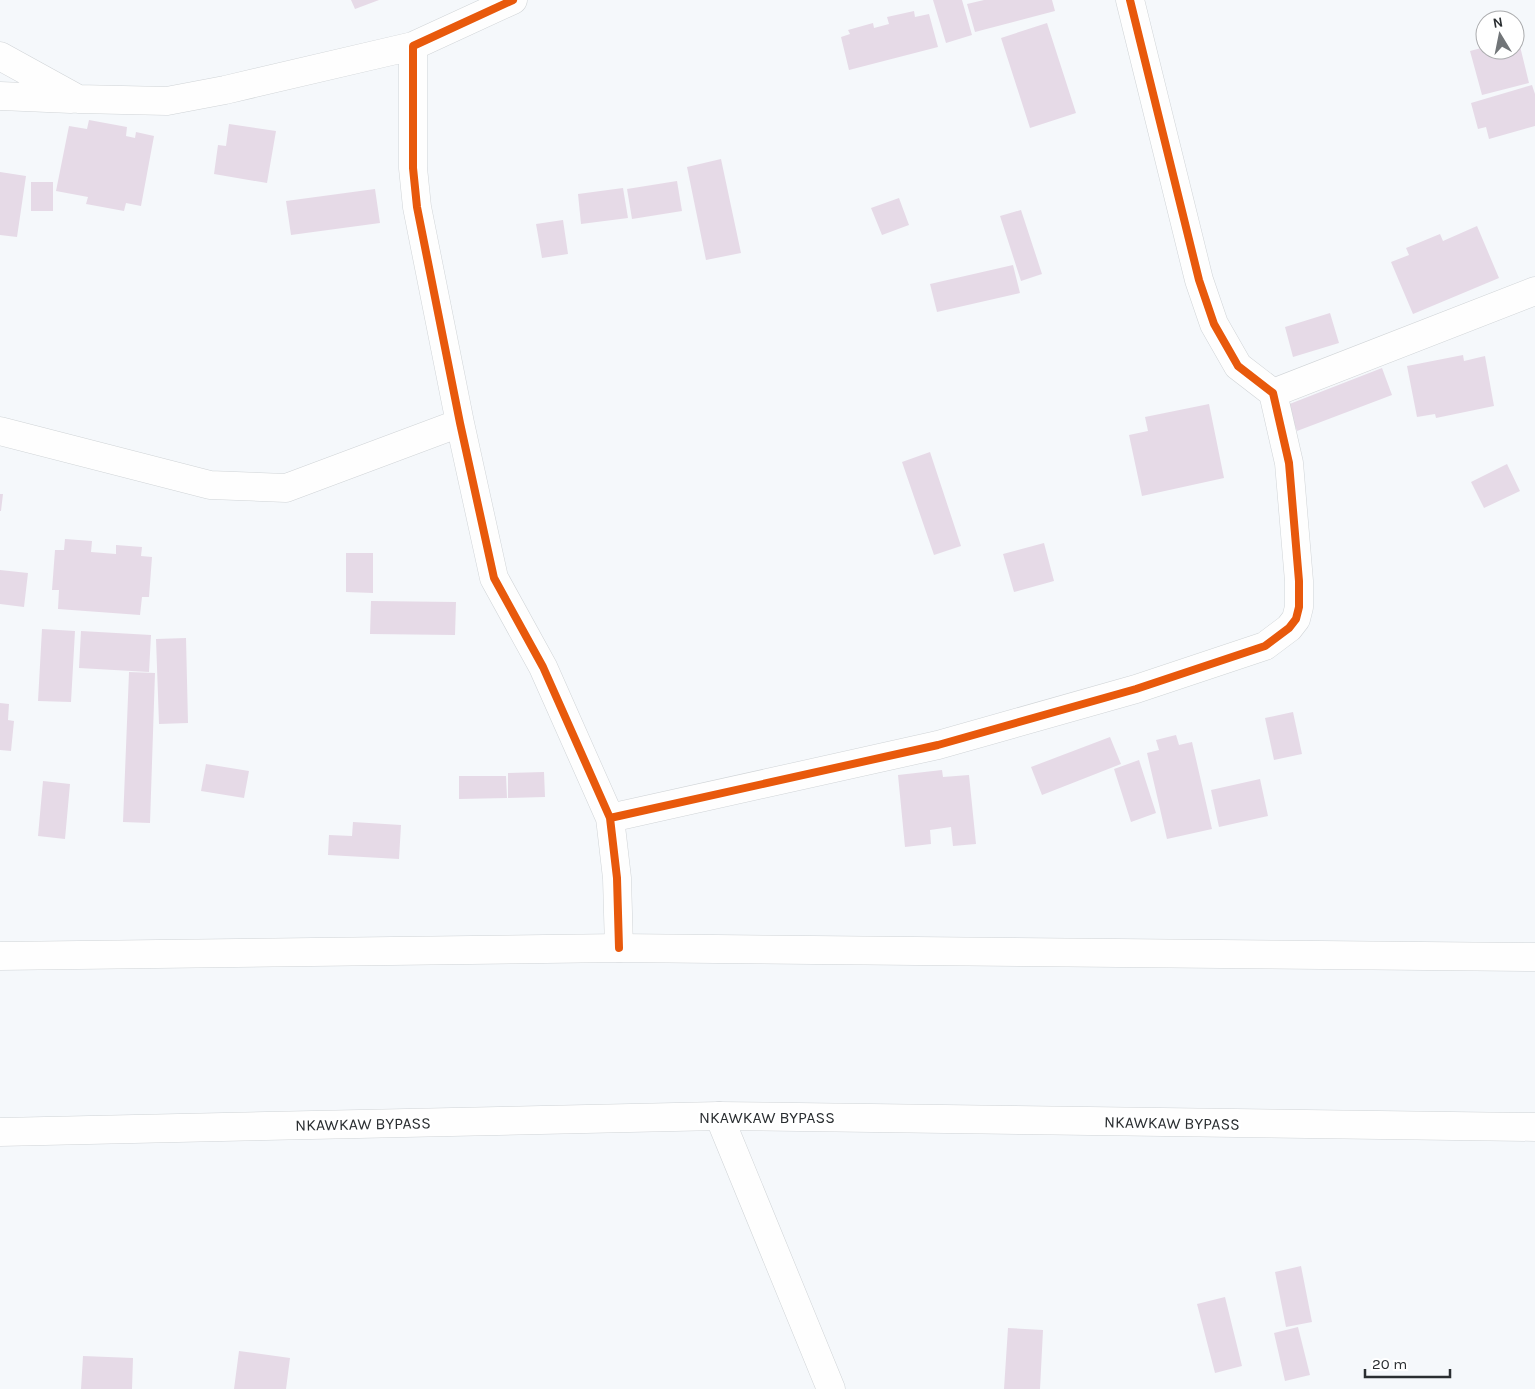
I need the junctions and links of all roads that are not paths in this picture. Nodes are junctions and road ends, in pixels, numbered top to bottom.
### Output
1 (513, 0) edge
2 (1130, 0) edge
3 (413, 46) junction
4 (0, 56) edge
5 (0, 96) edge
6 (78, 99) junction
7 (1535, 291) edge
8 (1273, 393) junction
9 (460, 423) junction
10 (0, 431) edge
11 (610, 818) junction
12 (619, 948) junction
13 (0, 956) edge
14 (1535, 957) edge
15 (719, 1116) junction
16 (1535, 1127) edge
17 (0, 1132) edge
18 (831, 1389) edge

1 - 3 main road
2 - 8 main road
3 - 6 main road
3 - 9 main road
4 - 6 main road
5 - 6 main road
7 - 8 main road
8 - 11 main road
9 - 10 main road
9 - 11 main road
11 - 12 main road
12 - 13 main road
12 - 14 main road
15 - 16 main road, NKAWKAW BYPASS
15 - 17 main road, NKAWKAW BYPASS
15 - 18 main road

